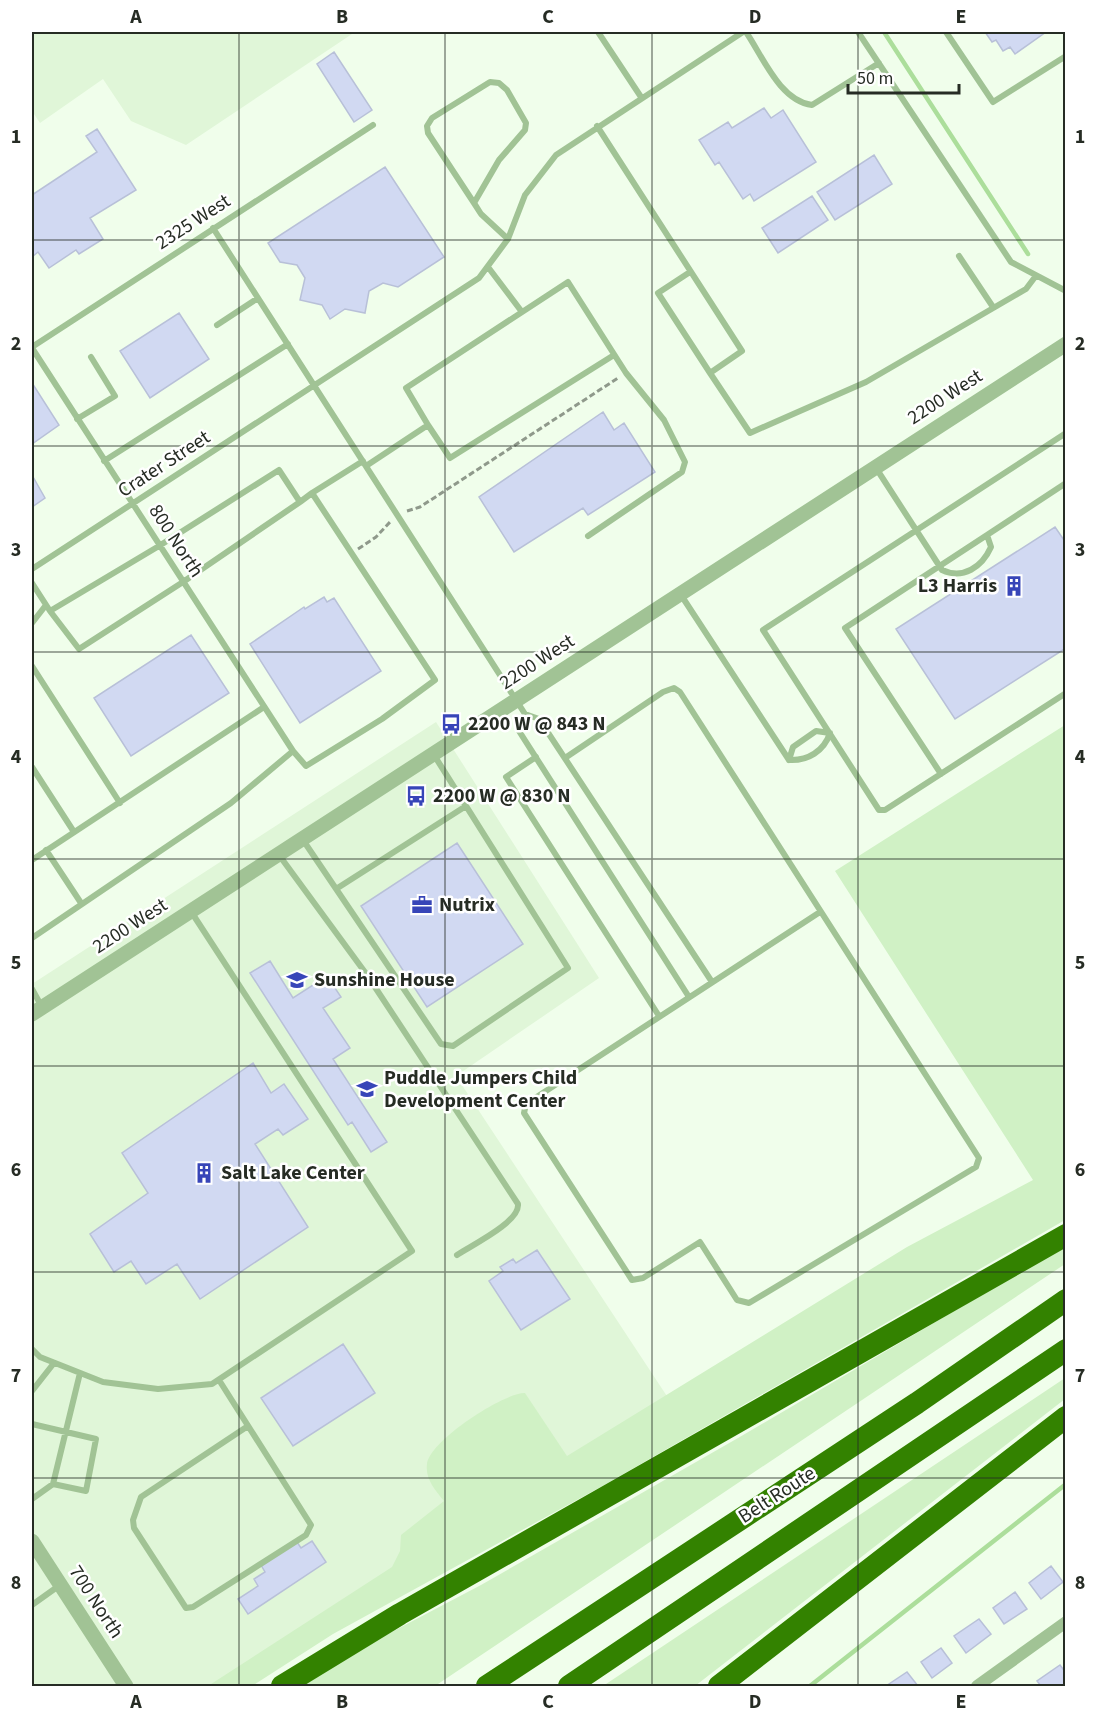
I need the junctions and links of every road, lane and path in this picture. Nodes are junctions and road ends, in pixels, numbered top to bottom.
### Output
1 (598, 32) edge
2 (745, 32) edge
3 (858, 32) edge
4 (946, 32) edge
5 (1065, 56) edge
6 (879, 63) junction
7 (641, 97) junction
8 (373, 125) dead end
9 (597, 126) junction
10 (474, 203) junction
11 (213, 228) junction
12 (508, 239) junction
13 (959, 256) dead end
14 (488, 267) junction
15 (690, 272) junction
16 (1035, 277) junction
17 (1065, 291) edge
18 (258, 298) junction
19 (993, 307) junction
20 (522, 312) junction
21 (217, 325) dead end
22 (288, 344) junction
23 (1065, 344) edge
24 (32, 347) edge
25 (614, 355) junction
26 (91, 357) dead end
27 (710, 373) junction
28 (618, 378) dead end
29 (315, 387) junction
30 (78, 420) junction
31 (428, 425) junction
32 (1065, 433) edge
33 (104, 461) junction
34 (364, 463) junction
35 (875, 467) junction
36 (1065, 483) edge
37 (312, 494) junction
38 (300, 502) junction
39 (132, 504) junction
40 (397, 514) junction
41 (916, 529) junction
42 (987, 535) junction
43 (588, 536) dead end
44 (159, 546) junction
45 (351, 553) junction
46 (939, 566) junction
47 (32, 569) edge
48 (183, 582) junction
49 (32, 583) edge
50 (680, 593) junction
51 (48, 608) junction
52 (32, 623) edge
53 (32, 666) edge
54 (1065, 693) edge
55 (517, 700) junction
56 (264, 707) junction
57 (525, 714) junction
58 (830, 733) junction
59 (293, 751) junction
60 (433, 754) junction
61 (536, 757) junction
62 (565, 758) junction
63 (789, 760) junction
64 (32, 767) edge
65 (941, 774) junction
66 (120, 803) junction
67 (466, 806) junction
68 (74, 832) junction
69 (302, 839) junction
70 (46, 850) junction
71 (278, 855) junction
72 (32, 860) edge
73 (336, 889) junction
74 (81, 903) junction
75 (191, 911) junction
76 (820, 912) junction
77 (32, 938) edge
78 (712, 982) junction
79 (32, 989) edge
80 (689, 997) junction
81 (37, 1011) edge
82 (659, 1016) junction
83 (1065, 1235) edge
84 (457, 1255) dead end
85 (1065, 1300) edge
86 (32, 1349) edge
87 (1065, 1350) edge
88 (54, 1363) junction
89 (80, 1373) junction
90 (219, 1380) junction
91 (32, 1391) edge
92 (1065, 1417) edge
93 (32, 1424) edge
94 (248, 1426) junction
95 (65, 1433) junction
96 (54, 1484) junction
97 (32, 1499) edge
98 (32, 1541) edge
99 (60, 1585) junction
100 (32, 1605) edge
101 (1065, 1622) edge
102 (126, 1686) edge
103 (282, 1686) edge
104 (487, 1686) edge
105 (569, 1686) edge
106 (719, 1686) edge
107 (977, 1686) edge

1 - 7 lane
2 - 6 lane
2 - 7 lane, Crater Street
3 - 6 lane
4 - 5 lane
6 - 16 lane
7 - 9 lane, Crater Street
8 - 11 lane, 2325 West
9 - 12 lane, Crater Street
9 - 15 lane
10 - 10 lane
10 - 12 lane
11 - 18 lane
11 - 24 lane, 2325 West
12 - 14 lane, Crater Street
13 - 19 lane
14 - 20 lane
14 - 29 lane, Crater Street
15 - 27 lane
15 - 27 lane
16 - 17 lane
16 - 19 lane
18 - 21 lane
18 - 22 lane
19 - 27 lane
20 - 25 lane
20 - 31 lane
22 - 29 lane
22 - 33 lane
23 - 35 street, 2200 West
24 - 30 lane, 800 North
25 - 31 lane
25 - 43 lane
26 - 30 lane
28 - 40 path
29 - 34 lane
29 - 39 lane, Crater Street
30 - 33 lane, 800 North
31 - 34 lane
32 - 41 lane
33 - 39 lane, 800 North
34 - 37 lane
34 - 40 lane
35 - 41 lane
35 - 50 street, 2200 West
36 - 42 lane
37 - 38 lane
37 - 45 lane
38 - 44 lane
38 - 48 lane
39 - 44 lane, 800 North
39 - 47 lane, Crater Street
40 - 45 path
40 - 55 lane
41 - 46 lane
41 - 58 lane
42 - 46 lane
42 - 46 lane
44 - 48 lane, 800 North
44 - 51 lane
45 - 59 lane
46 - 65 lane
48 - 51 lane
48 - 56 lane, 800 North
49 - 51 lane
50 - 55 street, 2200 West
50 - 63 lane
51 - 52 lane
53 - 66 lane
54 - 65 lane
55 - 57 lane
55 - 60 street, 2200 West
56 - 59 lane, 800 North
56 - 66 lane
57 - 61 lane
57 - 62 lane
58 - 63 lane
58 - 63 lane
58 - 65 lane
59 - 74 lane
60 - 67 lane
60 - 69 street, 2200 West
61 - 80 lane
61 - 82 lane
62 - 76 lane
62 - 78 lane
64 - 68 lane
66 - 68 lane
67 - 73 lane
67 - 73 lane
68 - 70 lane
69 - 71 street, 2200 West
69 - 73 lane
70 - 72 lane
70 - 74 lane
71 - 75 street, 2200 West
71 - 84 lane
74 - 77 lane
75 - 81 street, 2200 West
75 - 90 lane
76 - 78 lane
76 - 82 lane
78 - 80 lane
79 - 81 lane
80 - 82 lane
83 - 103 highway
85 - 104 highway, Belt Route
86 - 88 lane
87 - 105 highway, Belt Route
88 - 89 lane
88 - 91 lane
89 - 90 lane
89 - 95 lane
90 - 94 lane
92 - 106 highway
93 - 95 lane
94 - 94 lane
95 - 96 lane
95 - 96 lane
96 - 97 lane
98 - 99 street, 700 North
99 - 100 lane
99 - 102 street, 700 North
101 - 107 street

